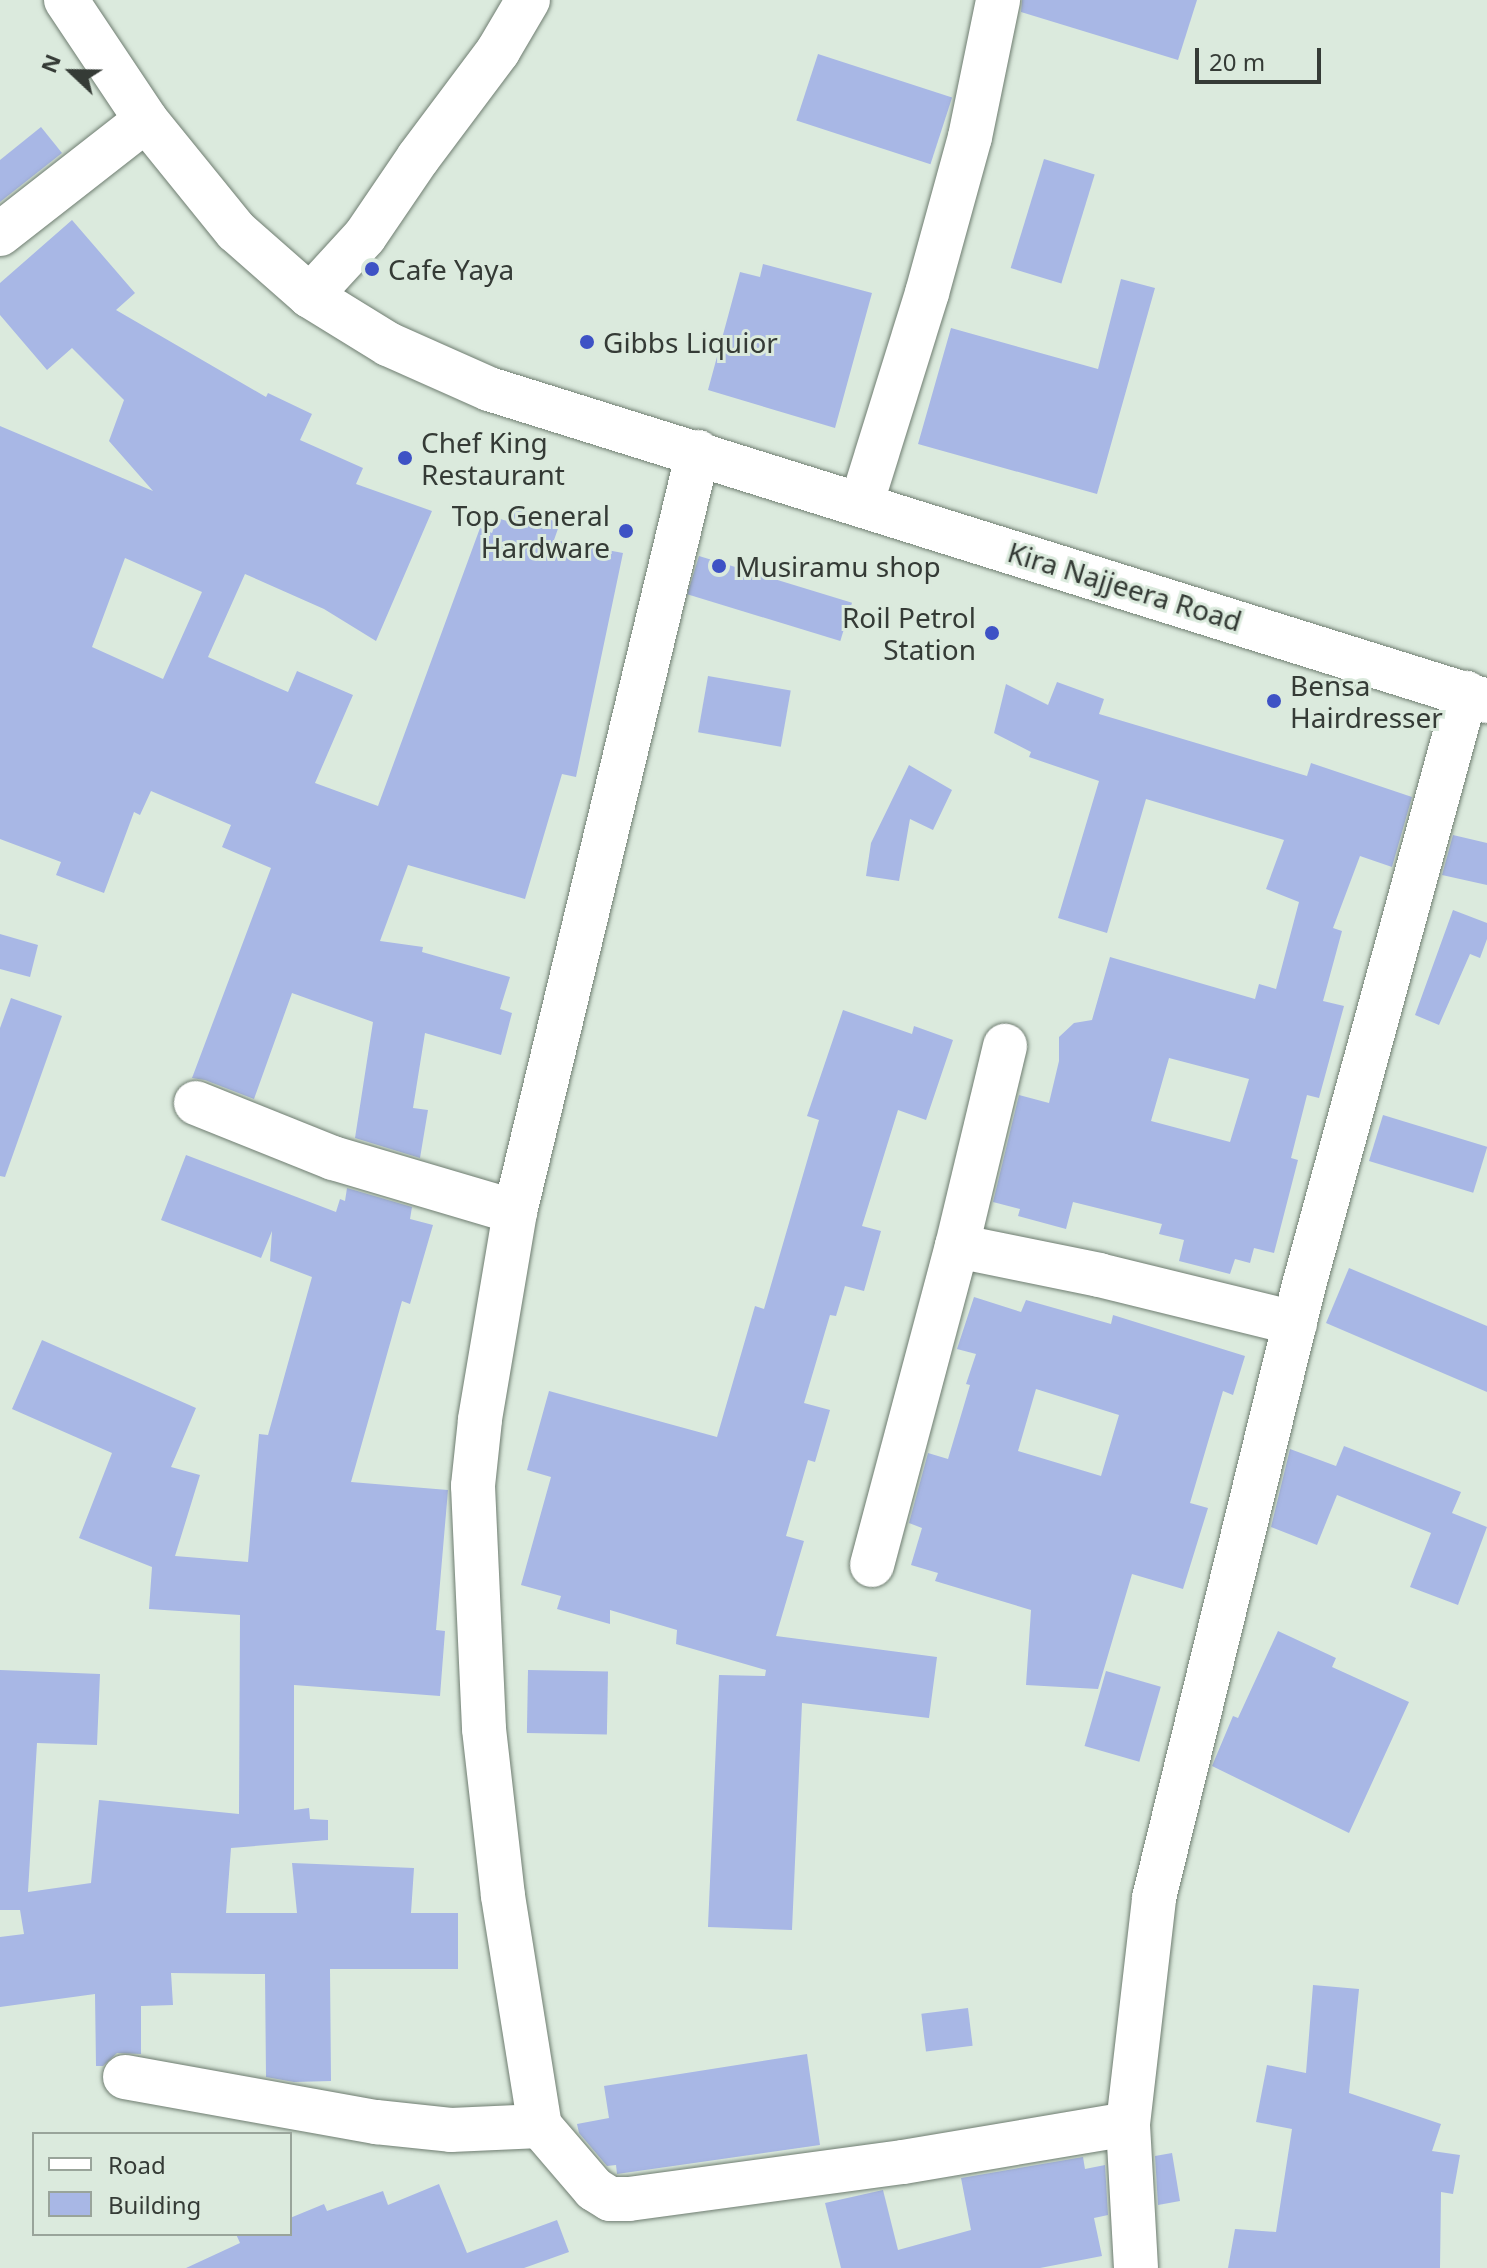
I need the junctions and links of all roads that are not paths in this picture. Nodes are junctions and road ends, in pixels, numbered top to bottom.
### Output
1 (66, 0) edge
2 (528, 0) edge
3 (998, 0) edge
4 (146, 120) junction
5 (0, 234) edge
6 (310, 296) junction
7 (698, 452) junction
8 (861, 505) junction
9 (1477, 697) edge
10 (1005, 1046) dead end
11 (196, 1103) dead end
12 (515, 1212) junction
13 (957, 1246) junction
14 (1295, 1323) junction
15 (872, 1565) dead end
16 (125, 2077) dead end
17 (1128, 2124) junction
18 (540, 2126) junction
19 (1136, 2268) edge

1 - 4 street, Kira Najjeera Road
2 - 6 street
3 - 8 street
4 - 5 street
4 - 6 street, Kira Najjeera Road
6 - 7 street, Kira Najjeera Road
7 - 8 street, Kira Najjeera Road
7 - 12 street
8 - 9 street, Kira Najjeera Road
9 - 14 street
10 - 13 street
11 - 12 street
12 - 18 street
13 - 14 street
13 - 15 street
14 - 17 street
16 - 18 street
17 - 18 street
17 - 19 street

